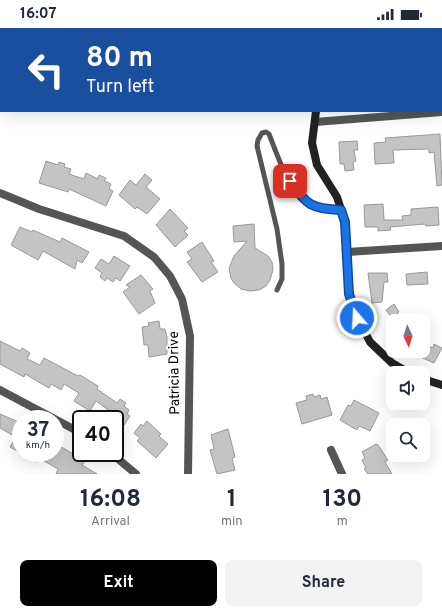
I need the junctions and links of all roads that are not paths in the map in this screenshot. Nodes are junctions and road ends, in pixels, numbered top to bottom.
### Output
1 (316, 112) edge
2 (442, 112) edge
3 (315, 122) junction
4 (0, 193) edge
5 (341, 210) junction
6 (442, 246) edge
7 (347, 252) junction
8 (277, 290) dead end
9 (397, 366) edge
10 (430, 381) edge
11 (442, 385) edge
12 (0, 390) edge
13 (72, 428) edge
14 (331, 450) dead end
15 (122, 462) edge
16 (136, 474) edge
17 (188, 474) edge
18 (342, 474) edge

1 - 3 street
2 - 3 street
3 - 5 street
4 - 17 street, Patricia Drive
5 - 7 street
5 - 8 lane
6 - 7 street
7 - 9 street
10 - 11 street
12 - 13 street
14 - 18 street
15 - 16 street

